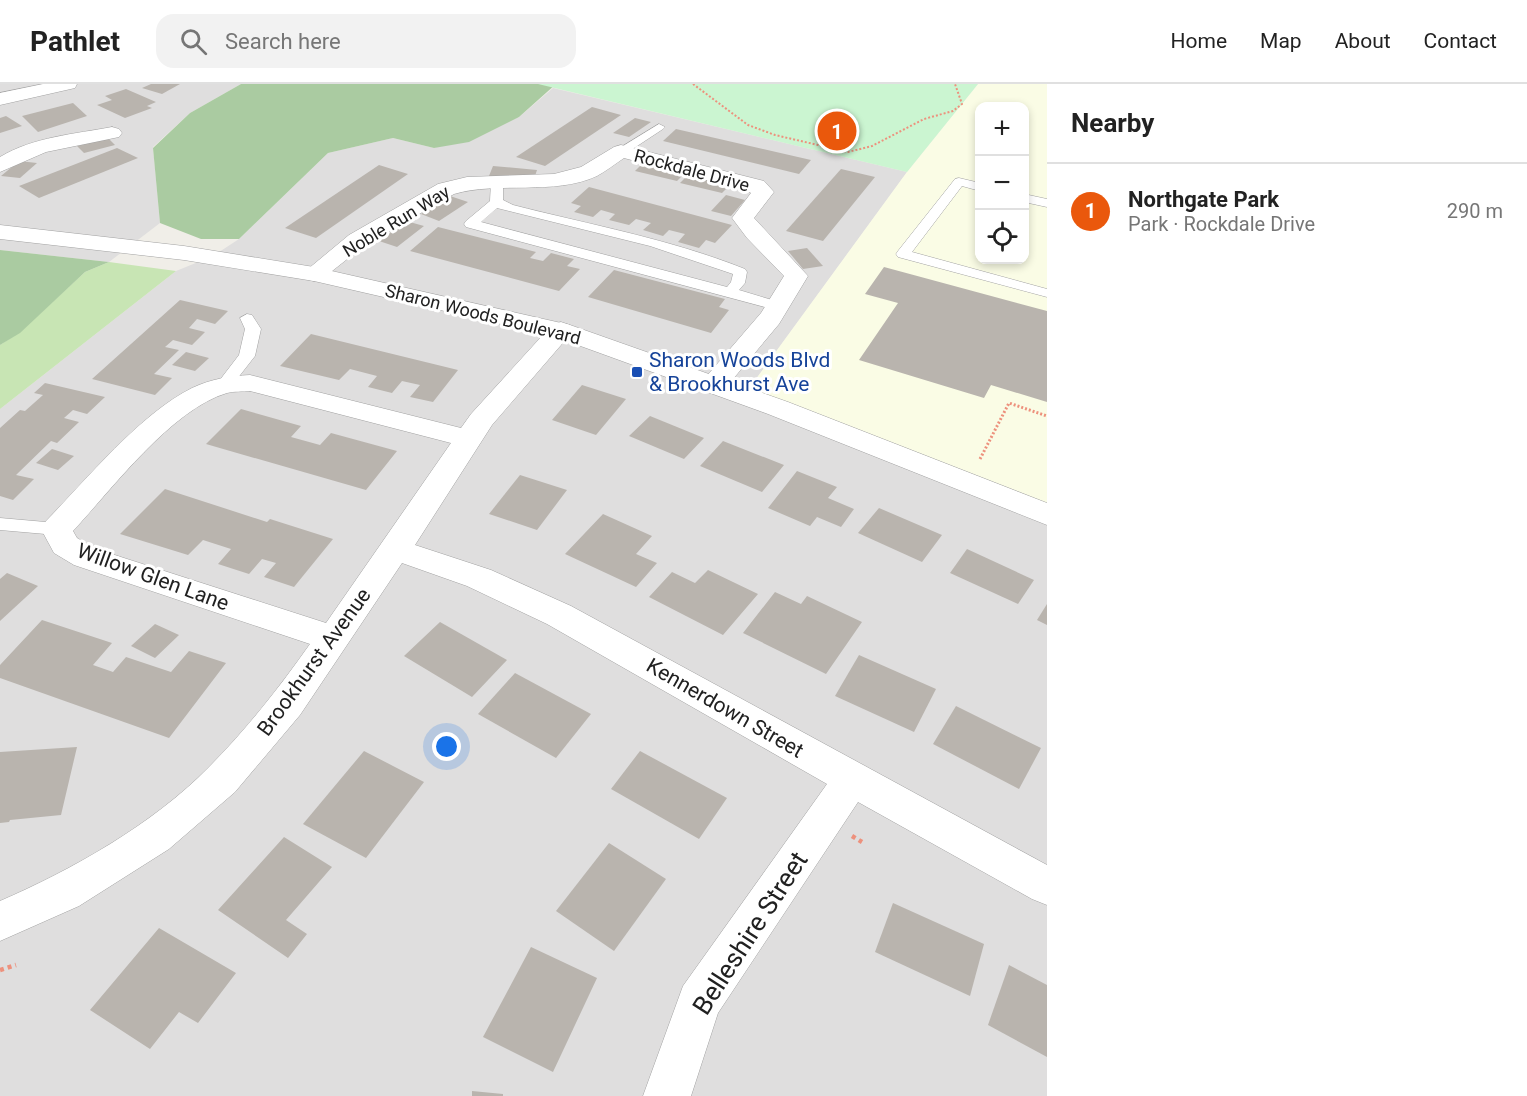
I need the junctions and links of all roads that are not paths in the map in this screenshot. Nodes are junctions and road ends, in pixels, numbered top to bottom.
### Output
1 (68, 84) edge
2 (0, 99) edge
3 (659, 127) dead end
4 (112, 133) dead end
5 (621, 151) junction
6 (0, 166) edge
7 (975, 186) edge
8 (497, 192) junction
9 (1029, 199) edge
10 (1047, 203) edge
11 (0, 232) edge
12 (315, 274) junction
13 (730, 292) junction
14 (1047, 293) edge
15 (777, 306) junction
16 (247, 318) dead end
17 (561, 330) junction
18 (713, 384) junction
19 (224, 385) junction
20 (469, 439) junction
21 (1047, 515) edge
22 (0, 524) edge
23 (57, 529) junction
24 (395, 550) junction
25 (334, 639) junction
26 (852, 780) junction
27 (1047, 886) edge
28 (0, 921) edge
29 (668, 1096) edge

1 - 2 street
3 - 5 lane
4 - 6 street
5 - 8 street, Noble Run Way
5 - 15 street, Rockdale Drive
7 - 14 lane
8 - 12 street, Noble Run Way
8 - 13 lane
8 - 13 lane
9 - 10 lane
11 - 12 street, Sharon Woods Boulevard
12 - 17 street, Sharon Woods Boulevard
13 - 15 lane
15 - 18 street, Rockdale Drive
16 - 19 lane
17 - 18 street, Sharon Woods Boulevard
17 - 20 street, Brookhurst Avenue
18 - 21 street, Sharon Woods Boulevard
19 - 20 street, Willow Glen Lane
19 - 23 street, Willow Glen Lane
20 - 24 street, Brookhurst Avenue
22 - 23 lane
23 - 25 street, Willow Glen Lane
24 - 25 street, Brookhurst Avenue
24 - 26 street, Kennerdown Street
25 - 28 street, Brookhurst Avenue
26 - 27 street, Kennerdown Street
26 - 29 street, Belleshire Street

